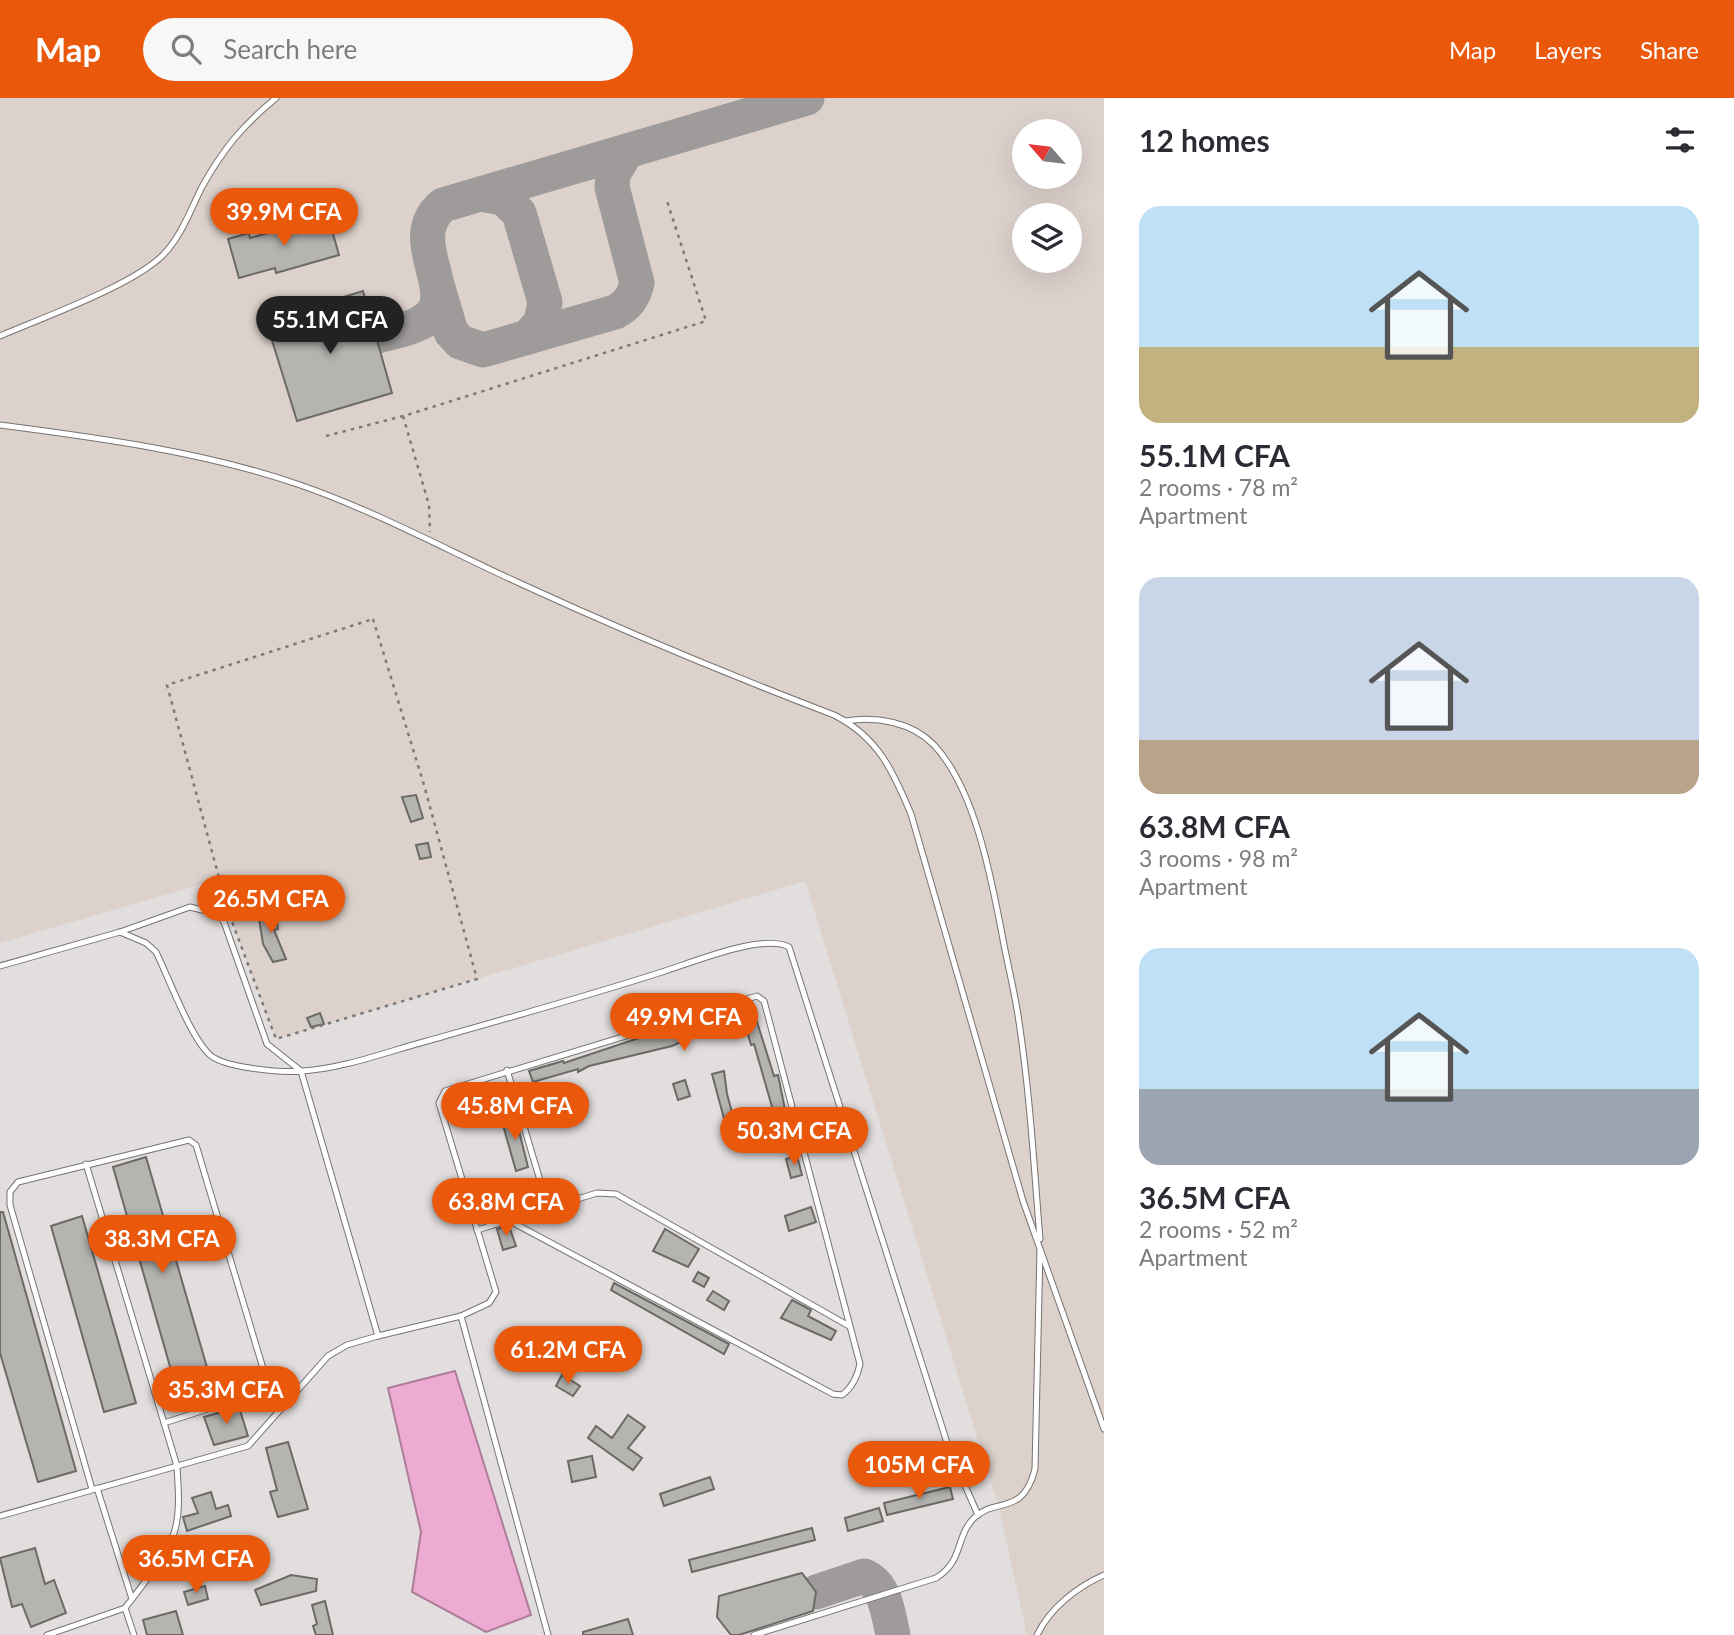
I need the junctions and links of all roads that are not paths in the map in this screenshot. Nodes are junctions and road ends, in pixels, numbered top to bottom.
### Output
1 (276, 98) edge
2 (0, 336) edge
3 (0, 425) edge
4 (846, 721) junction
5 (120, 932) junction
6 (0, 965) edge
7 (507, 1070) junction
8 (301, 1071) junction
9 (86, 1164) junction
10 (548, 1207) junction
11 (508, 1220) junction
12 (477, 1230) junction
13 (1041, 1245) junction
14 (461, 1316) junction
15 (849, 1326) junction
16 (378, 1336) junction
17 (164, 1423) junction
18 (1104, 1429) edge
19 (177, 1466) junction
20 (95, 1488) junction
21 (978, 1515) junction
22 (0, 1516) edge
23 (1104, 1575) edge
24 (132, 1599) junction
25 (125, 1608) junction
26 (47, 1635) edge
27 (134, 1635) edge
28 (548, 1635) edge
29 (754, 1635) edge
30 (1037, 1635) edge

1 - 2 lane
3 - 4 lane
4 - 13 lane
4 - 13 lane
5 - 6 lane
5 - 8 lane
5 - 8 lane
7 - 10 lane
7 - 12 lane
7 - 15 lane
8 - 16 lane
8 - 21 lane
9 - 17 lane
9 - 17 lane
9 - 20 lane
10 - 11 lane
10 - 15 lane
11 - 12 lane
11 - 15 lane
12 - 14 lane
13 - 18 lane
13 - 21 lane
14 - 16 lane
14 - 28 lane
16 - 19 lane
17 - 19 lane
19 - 20 lane
19 - 24 lane
20 - 22 lane
20 - 24 lane
21 - 29 lane
23 - 30 lane
24 - 25 lane
25 - 26 lane
25 - 27 lane

